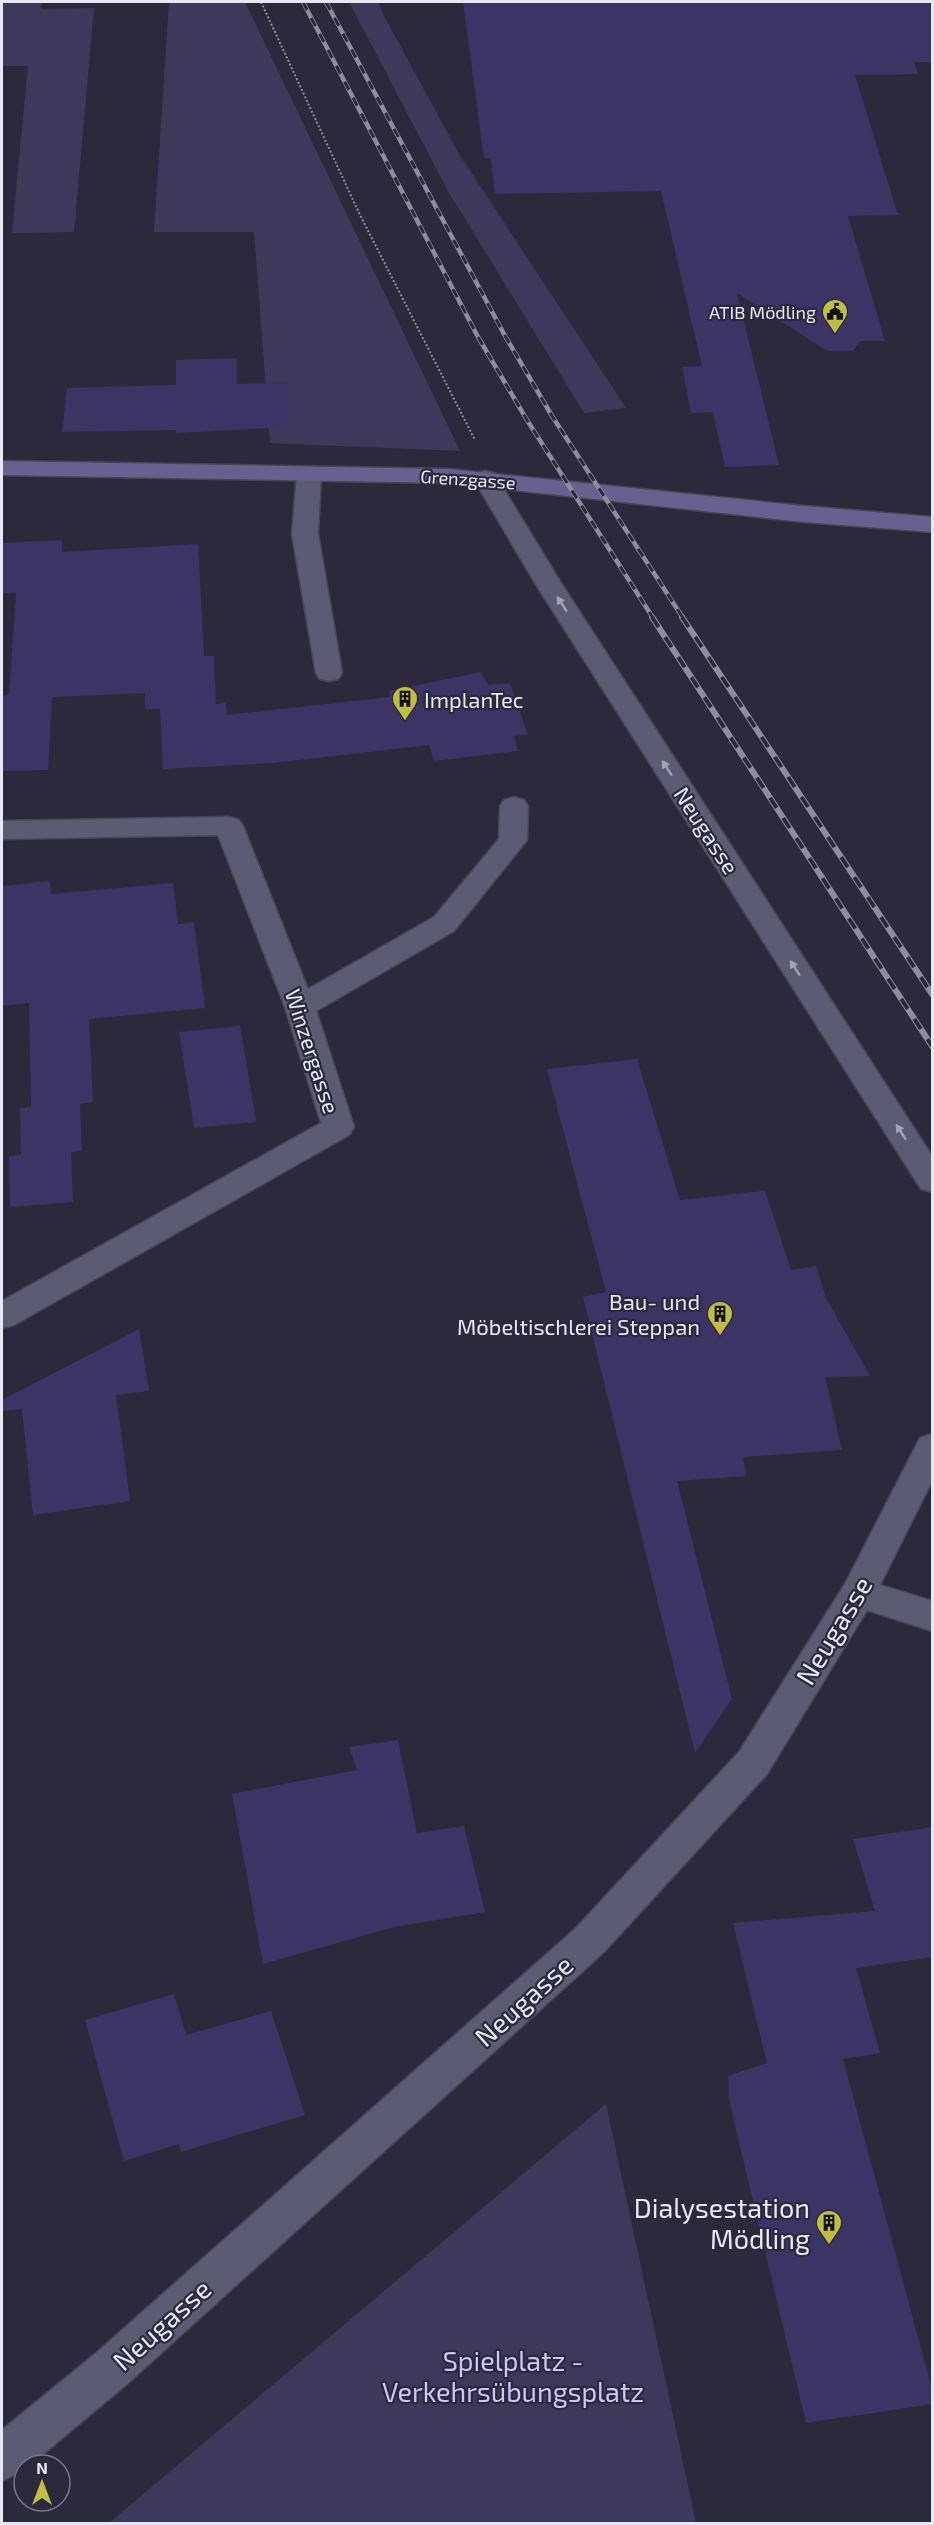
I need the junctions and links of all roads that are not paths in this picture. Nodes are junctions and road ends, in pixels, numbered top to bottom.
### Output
1 (2, 468) edge
2 (309, 474) junction
3 (485, 478) junction
4 (933, 525) edge
5 (328, 673) dead end
6 (514, 806) dead end
7 (2, 830) edge
8 (300, 1007) junction
9 (933, 1181) edge
10 (2, 1316) edge
11 (933, 1447) edge
12 (858, 1593) junction
13 (933, 1616) edge
14 (2, 2459) edge

1 - 2 street, Grenzgasse
2 - 3 street, Grenzgasse
2 - 5 street
3 - 4 street, Grenzgasse
9 -> 3 street, Neugasse
6 - 8 street
7 - 8 street, Winzergasse
8 - 10 street, Winzergasse
11 - 12 street, Neugasse
12 - 13 street
12 - 14 street, Neugasse

